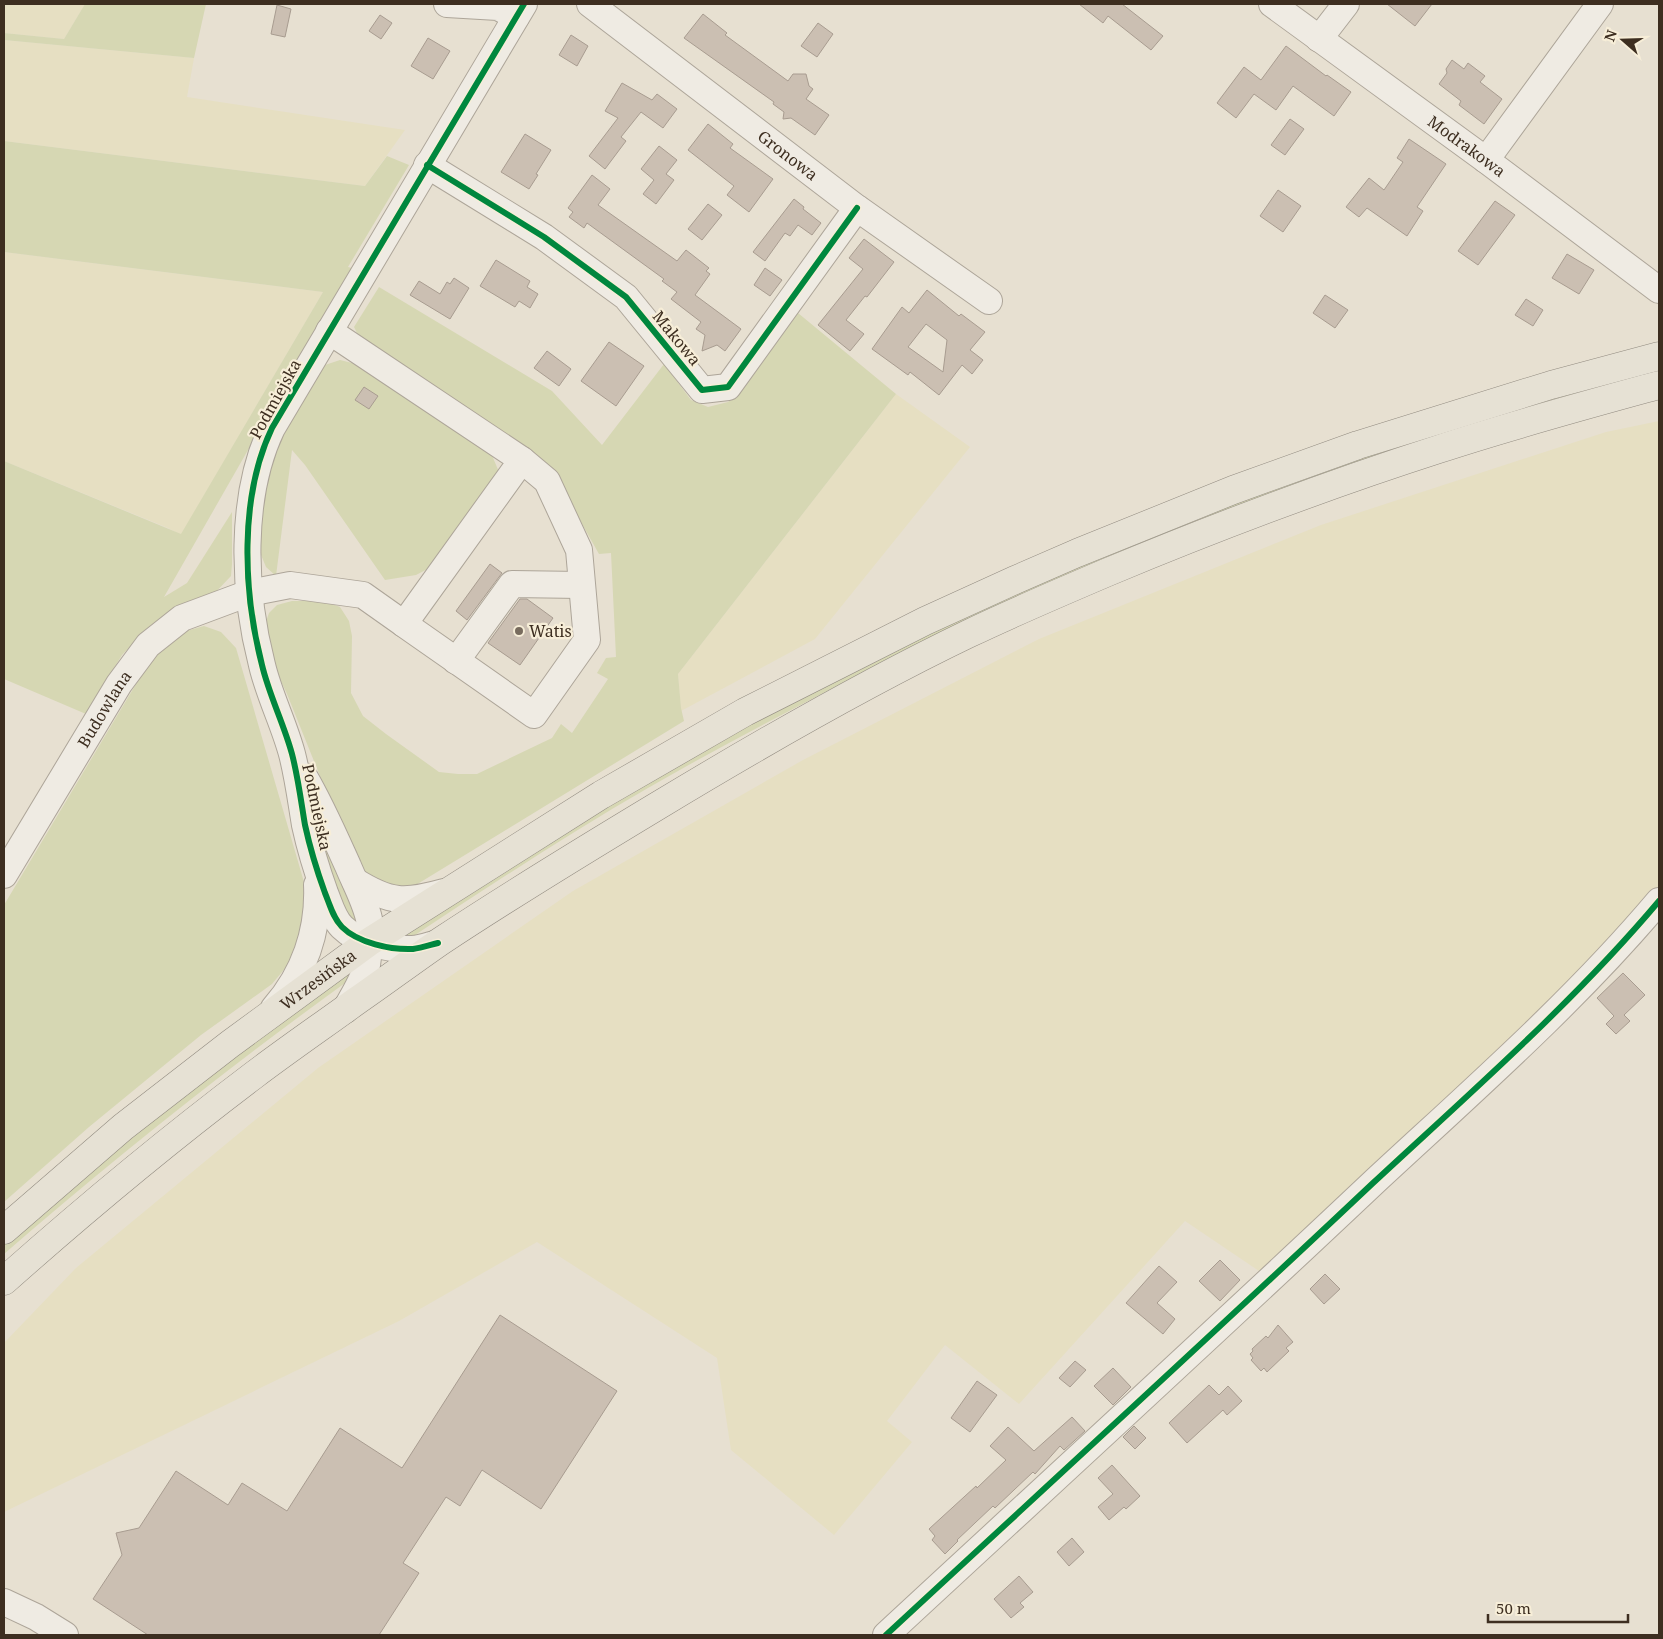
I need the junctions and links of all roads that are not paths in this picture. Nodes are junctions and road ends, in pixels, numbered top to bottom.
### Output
1 (447, 4) edge
2 (590, 4) edge
3 (1272, 4) edge
4 (1346, 4) edge
5 (1600, 4) edge
6 (520, 10) edge
7 (1319, 39) junction
8 (1486, 160) junction
9 (427, 165) junction
10 (857, 208) junction
11 (1659, 290) edge
12 (989, 301) dead end
13 (329, 331) junction
14 (1659, 356) edge
15 (1659, 385) edge
16 (522, 460) junction
17 (581, 585) junction
18 (249, 593) junction
19 (404, 624) junction
20 (456, 661) junction
21 (292, 754) junction
22 (316, 867) junction
23 (4, 875) edge
24 (355, 882) junction
25 (449, 890) junction
26 (1659, 901) edge
27 (369, 942) junction
28 (438, 943) junction
29 (345, 1010) junction
30 (267, 1017) junction
31 (4, 1230) edge
32 (4, 1281) edge
33 (4, 1602) edge
34 (64, 1635) edge
35 (886, 1635) edge

1 - 6 street
2 - 10 street, Gronowa
3 - 7 street, Modrakowa
4 - 7 street
5 - 8 street
6 - 9 street, Podmiejska
7 - 8 street, Modrakowa
8 - 11 street, Modrakowa
9 - 10 street, Makowa
9 - 13 street, Podmiejska
10 - 12 street, Gronowa
13 - 16 street
13 - 18 street, Podmiejska
14 - 25 main road, Wrzesińska
15 - 28 main road
16 - 17 street
16 - 19 street
17 - 20 street
17 - 20 street, Budowlana
18 - 19 street, Budowlana
18 - 21 street, Podmiejska
18 - 23 street, Budowlana
19 - 20 street, Budowlana
21 - 22 street, Podmiejska
21 - 24 street, Podmiejska
22 - 27 street, Podmiejska
22 - 30 street
24 - 25 street
24 - 27 street, Podmiejska
25 - 27 main road, Wrzesińska
26 - 35 street
27 - 28 street, Podmiejska
27 - 29 street, Podmiejska
27 - 30 main road, Wrzesińska
28 - 29 main road
29 - 32 main road
30 - 31 main road, Wrzesińska
33 - 34 street

